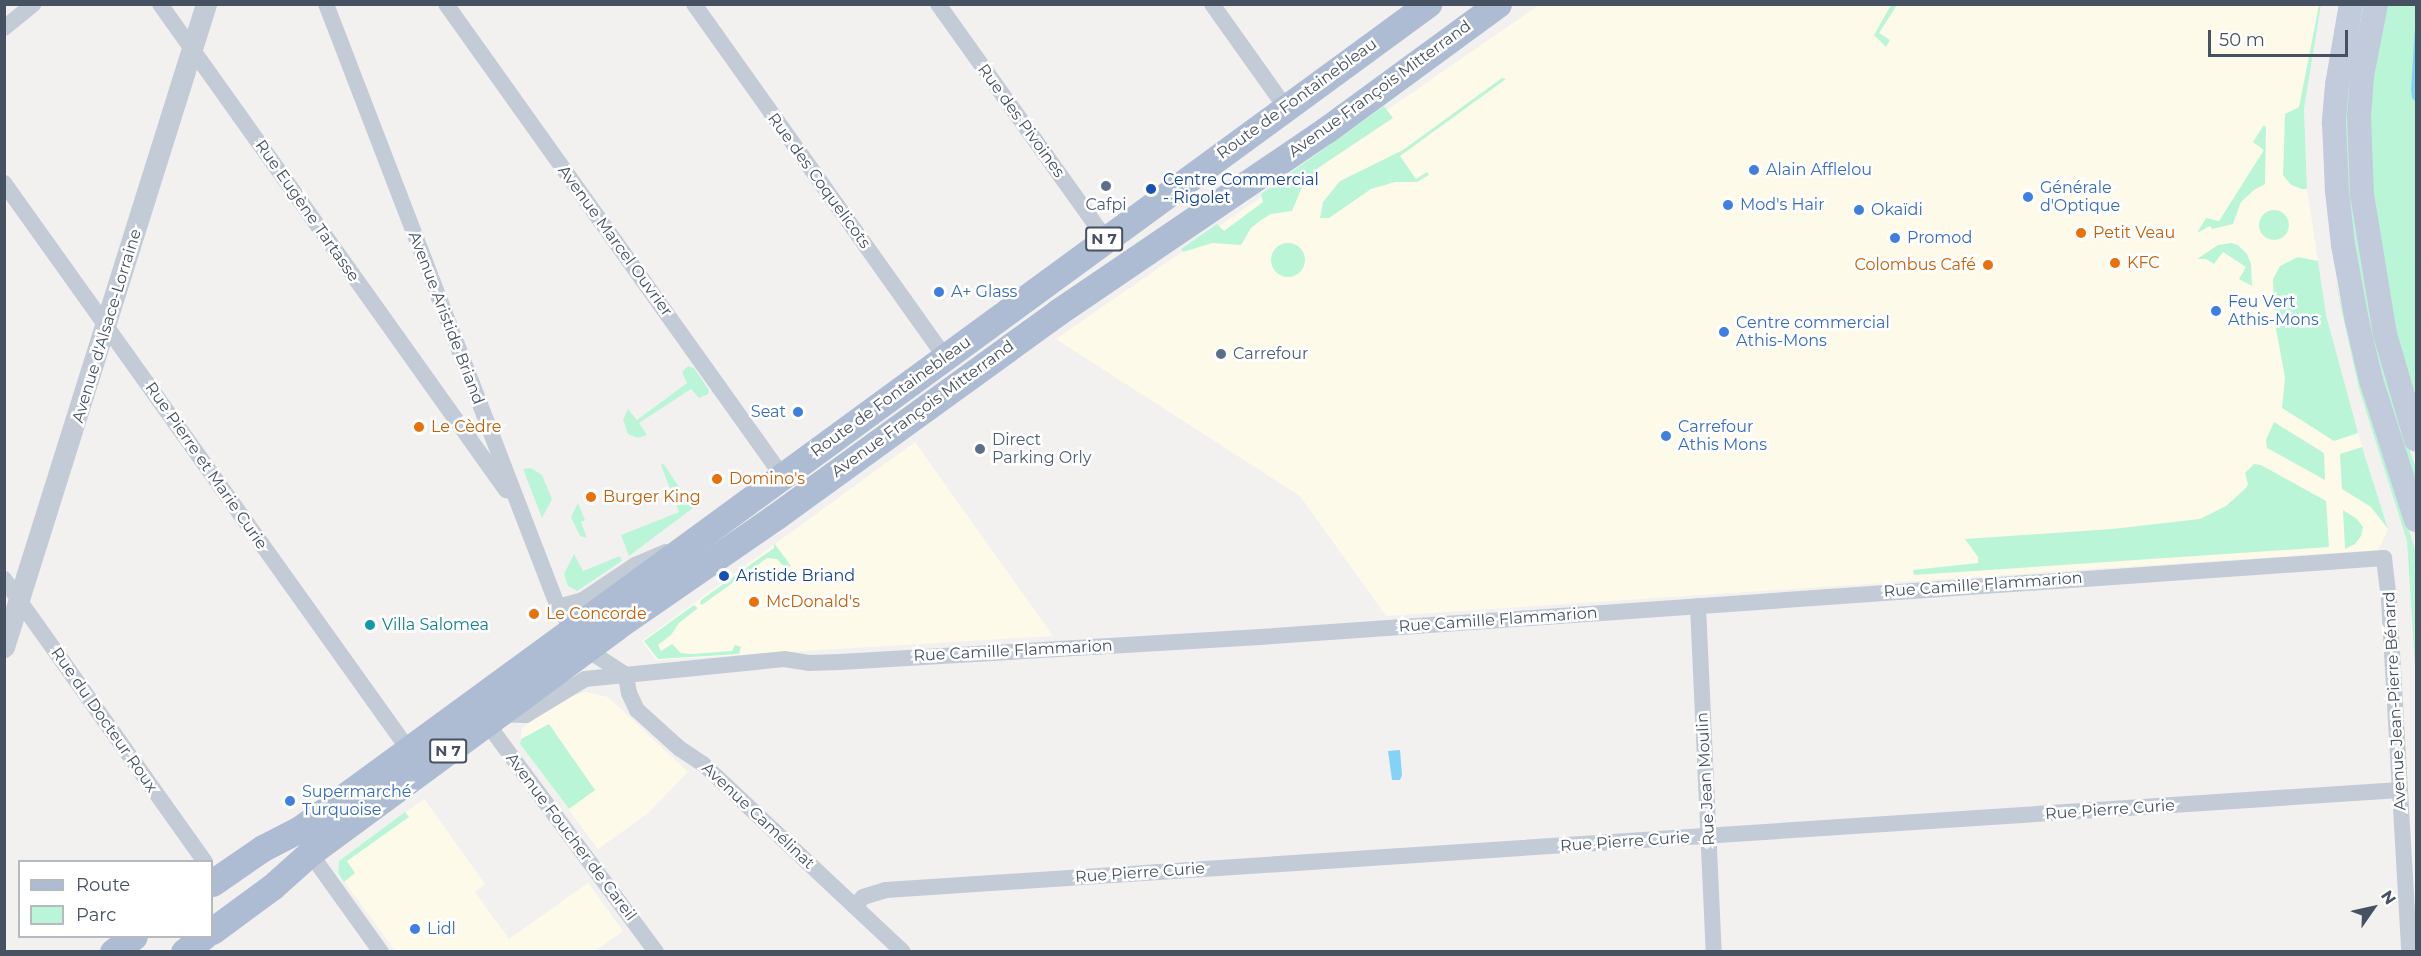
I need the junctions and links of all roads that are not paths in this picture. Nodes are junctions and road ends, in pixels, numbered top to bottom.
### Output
1 (34, 4) edge
2 (160, 4) edge
3 (206, 4) edge
4 (326, 4) edge
5 (446, 4) edge
6 (694, 4) edge
7 (938, 4) edge
8 (1212, 4) edge
9 (1428, 4) edge
10 (1498, 4) edge
11 (2351, 4) edge
12 (2376, 4) edge
13 (4, 28) edge
14 (191, 51) junction
15 (1286, 108) junction
16 (4, 183) edge
17 (1105, 238) junction
18 (106, 326) junction
19 (945, 357) junction
20 (482, 411) junction
21 (455, 419) junction
22 (2416, 440) edge
23 (783, 477) junction
24 (522, 511) junction
25 (2416, 520) edge
26 (689, 544) junction
27 (2384, 558) joint
28 (4, 579) edge
29 (19, 599) junction
30 (584, 600) junction
31 (558, 606) junction
32 (1698, 606) junction
33 (579, 639) junction
34 (4, 647) edge
35 (620, 672) junction
36 (585, 679) junction
37 (492, 718) junction
38 (408, 749) junction
39 (2400, 790) junction
40 (1710, 836) junction
41 (310, 853) junction
42 (201, 860) edge
43 (213, 873) edge
44 (855, 906) junction
45 (213, 930) edge
46 (131, 938) edge
47 (201, 938) edge
48 (113, 951) edge
49 (184, 951) edge
50 (381, 951) edge
51 (656, 951) edge
52 (903, 951) edge
53 (1714, 951) edge
54 (2409, 951) edge

1 - 13 street
2 - 14 street, Rue Eugène Tartasse
3 - 14 street, Avenue d'Alsace-Lorraine
4 - 20 street, Avenue Aristide Briand
5 - 23 street, Avenue Marcel Ouvrier
6 - 19 street, Rue des Coquelicots
7 - 17 street, Rue des Pivoines
8 - 15 street
9 - 15 main road, Route de Fontainebleau / N 7
10 - 33 main road, Avenue François Mitterrand / N 7
11 - 25 main road
12 - 22 main road
14 - 18 street, Avenue d'Alsace-Lorraine
14 - 21 street, Rue Eugène Tartasse
15 - 17 main road, Route de Fontainebleau / N 7
16 - 18 street, Rue Pierre et Marie Curie
17 - 19 main road, Route de Fontainebleau / N 7
18 - 29 street, Avenue d'Alsace-Lorraine
18 - 38 street, Rue Pierre et Marie Curie
19 - 23 main road, Route de Fontainebleau / N 7
20 - 21 street
20 - 24 street, Avenue Aristide Briand
21 - 24 street, Rue Eugène Tartasse
23 - 26 main road, Route de Fontainebleau / N 7
24 - 31 street, Avenue Aristide Briand
26 - 30 street
26 - 33 main road, Route de Fontainebleau / N 7
27 - 32 street, Rue Camille Flammarion
27 - 39 street, Avenue Jean-Pierre Bénard
28 - 29 street, Rue du Docteur Roux
29 - 34 street, Avenue d'Alsace-Lorraine
29 - 42 street, Rue du Docteur Roux
30 - 31 street
30 - 33 street
31 - 33 street, Avenue Aristide Briand
32 - 35 street, Rue Camille Flammarion
32 - 40 street, Rue Jean Moulin
33 - 35 street
33 - 36 street
33 - 37 main road, Avenue François Mitterrand / N 7
33 - 38 main road, Route de Fontainebleau / N 7
35 - 36 street, Rue Camille Flammarion
35 - 44 street, Avenue Camélinat
36 - 37 street
37 - 41 main road, Avenue François Mitterrand / N 7
37 - 51 street, Avenue Foucher de Careil
38 - 43 main road, Route de Fontainebleau / N 7
39 - 40 street, Rue Pierre Curie
39 - 54 street, Avenue Jean-Pierre Bénard
40 - 44 street, Rue Pierre Curie
40 - 53 street, Rue Jean Moulin
41 - 45 main road, Avenue François Mitterrand / N 7
41 - 50 street
44 - 52 street, Avenue Camélinat
46 - 48 main road
47 - 49 main road

